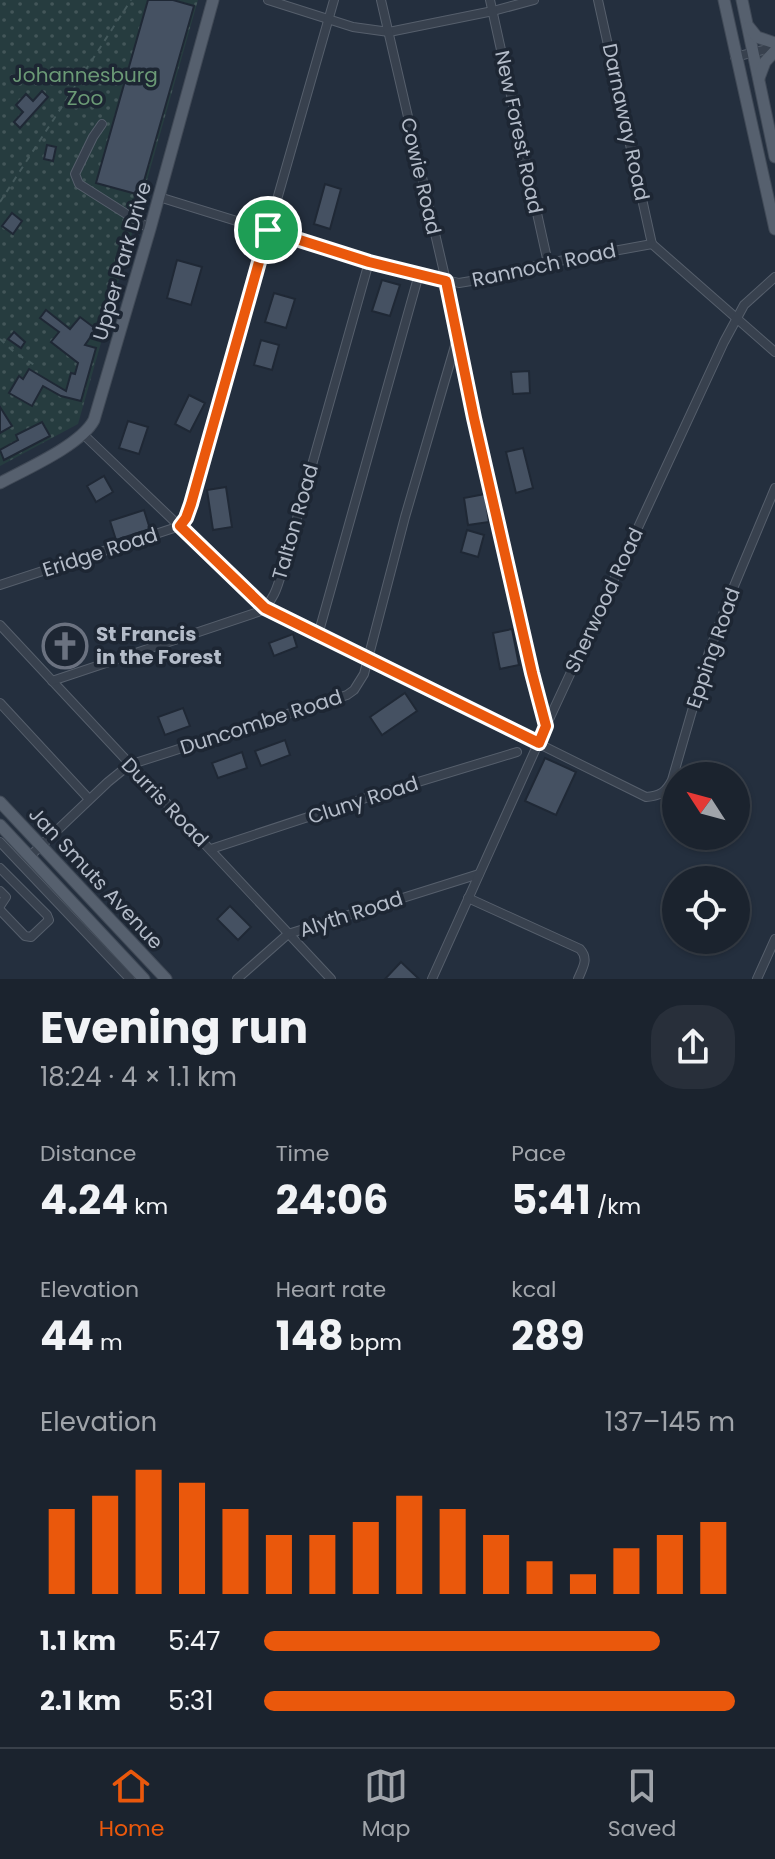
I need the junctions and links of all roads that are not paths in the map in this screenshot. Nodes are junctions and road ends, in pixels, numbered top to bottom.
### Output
1 (213, 0) edge
2 (268, 0) edge
3 (334, 0) edge
4 (381, 0) edge
5 (490, 0) edge
6 (534, 0) edge
7 (598, 0) edge
8 (724, 0) edge
9 (742, 0) edge
10 (493, 11) junction
11 (328, 19) junction
12 (748, 27) junction
13 (389, 32) junction
14 (775, 47) edge
15 (754, 52) junction
16 (735, 57) junction
17 (758, 81) junction
18 (102, 124) dead end
19 (775, 157) edge
20 (159, 197) junction
21 (150, 229) junction
22 (775, 229) edge
23 (268, 230) junction
24 (652, 244) junction
25 (369, 262) junction
26 (548, 263) junction
27 (419, 274) junction
28 (775, 277) edge
29 (446, 281) junction
30 (736, 318) junction
31 (457, 338) junction
32 (775, 352) edge
33 (84, 435) junction
34 (0, 483) edge
35 (775, 488) edge
36 (180, 526) junction
37 (0, 585) edge
38 (265, 608) junction
39 (0, 625) edge
40 (318, 635) junction
41 (368, 660) junction
42 (52, 681) junction
43 (0, 703) edge
44 (546, 726) junction
45 (539, 743) junction
46 (517, 752) dead end
47 (129, 765) junction
48 (89, 799) junction
49 (0, 802) edge
50 (0, 825) edge
51 (0, 842) edge
52 (40, 846) junction
53 (211, 849) junction
54 (29, 857) junction
55 (0, 868) edge
56 (479, 874) junction
57 (0, 891) edge
58 (468, 898) junction
59 (0, 908) edge
60 (288, 934) junction
61 (775, 939) edge
62 (130, 979) edge
63 (144, 979) edge
64 (166, 979) edge
65 (237, 979) edge
66 (331, 979) edge
67 (432, 979) edge
68 (578, 979) edge
69 (757, 979) edge

1 - 20 main road, Upper Park Drive
2 - 11 street
3 - 11 street, Eridge Road
4 - 13 street, Cowie Road
5 - 10 street, New Forest Road
6 - 10 street
7 - 24 street, Darnaway Road
8 - 16 main road
9 - 12 main road
10 - 13 street
10 - 26 street, New Forest Road
11 - 13 street
11 - 23 street, Eridge Road
12 - 14 main road
12 - 15 main road
13 - 29 street, Cowie Road
14 - 15 street
14 - 17 main road
15 - 16 street
15 - 17 main road
16 - 22 main road
17 - 19 main road
18 - 21 street
20 - 21 main road, Upper Park Drive
20 - 23 street, Rannoch Road
21 - 33 main road, Upper Park Drive
23 - 25 street, Rannoch Road
23 - 36 street, Eridge Road
24 - 26 street, Rannoch Road
24 - 30 street
25 - 27 street, Rannoch Road
25 - 38 street, Talton Road
26 - 29 street, Rannoch Road
27 - 29 street, Rannoch Road
27 - 40 street
28 - 30 street, Sherwood Road
29 - 31 street, Cowie Road
30 - 32 street
30 - 44 street, Sherwood Road
31 - 41 street, Duncombe Road
31 - 44 street, Cowie Road
33 - 34 main road
33 - 36 street
35 - 45 street, Epping Road
36 - 37 street, Eridge Road
36 - 38 street
38 - 40 street
38 - 42 street
39 - 42 street, Durris Road
40 - 41 street
41 - 45 street
41 - 47 street, Duncombe Road
42 - 47 street, Durris Road
43 - 48 street
44 - 45 street, Sherwood Road
45 - 56 street, Sherwood Road
46 - 53 street, Cluny Road
47 - 48 street, Duncombe Road
47 - 53 street, Durris Road
48 - 52 street, Duncombe Road
49 - 52 main road, Jan Smuts Avenue
50 - 54 main road, Jan Smuts Avenue
51 - 62 street
52 - 54 street, Duncombe Road
52 - 64 main road, Jan Smuts Avenue
53 - 60 street, Durris Road
54 - 63 main road, Jan Smuts Avenue
55 - 59 street
56 - 58 street, Sherwood Road
56 - 60 street, Alyth Road
57 - 59 street
58 - 67 street, Sherwood Road
58 - 68 street
60 - 65 street, Alyth Road
60 - 66 street, Durris Road
61 - 69 street

